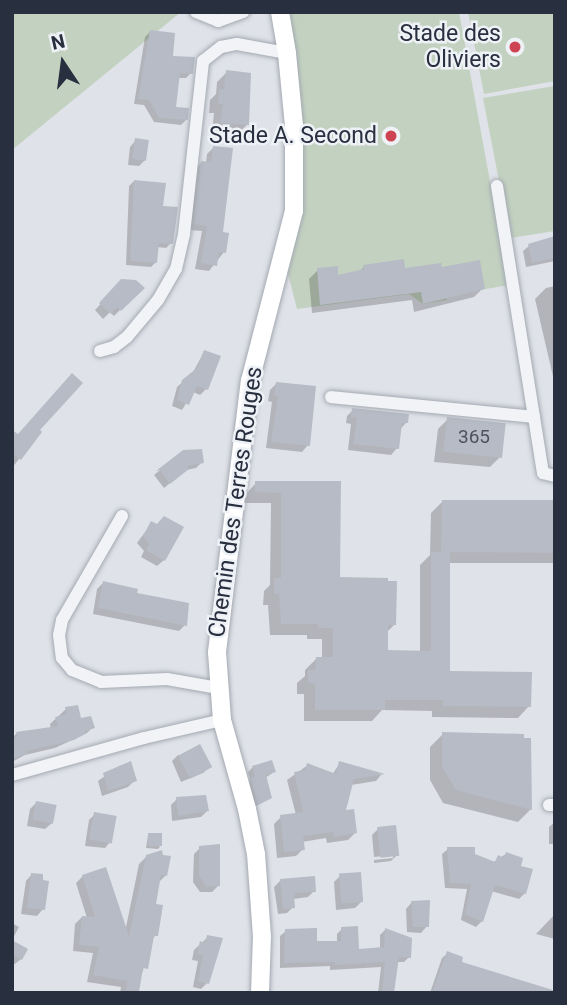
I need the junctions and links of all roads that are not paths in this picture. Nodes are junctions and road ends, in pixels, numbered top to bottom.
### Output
1 (196, 12) edge
2 (243, 12) edge
3 (280, 12) edge
4 (288, 53) junction
5 (497, 186) dead end
6 (100, 351) dead end
7 (331, 397) dead end
8 (534, 417) junction
9 (555, 476) edge
10 (122, 516) dead end
11 (218, 688) junction
12 (222, 720) junction
13 (12, 775) edge
14 (260, 993) edge

1 - 2 street
3 - 4 main road, Chemin des Terres Rouges
4 - 6 street
4 - 11 main road, Chemin des Terres Rouges
5 - 8 street
7 - 8 street
8 - 9 street
10 - 11 street
11 - 12 main road, Chemin des Terres Rouges
12 - 13 street
12 - 14 main road, Chemin des Terres Rouges

